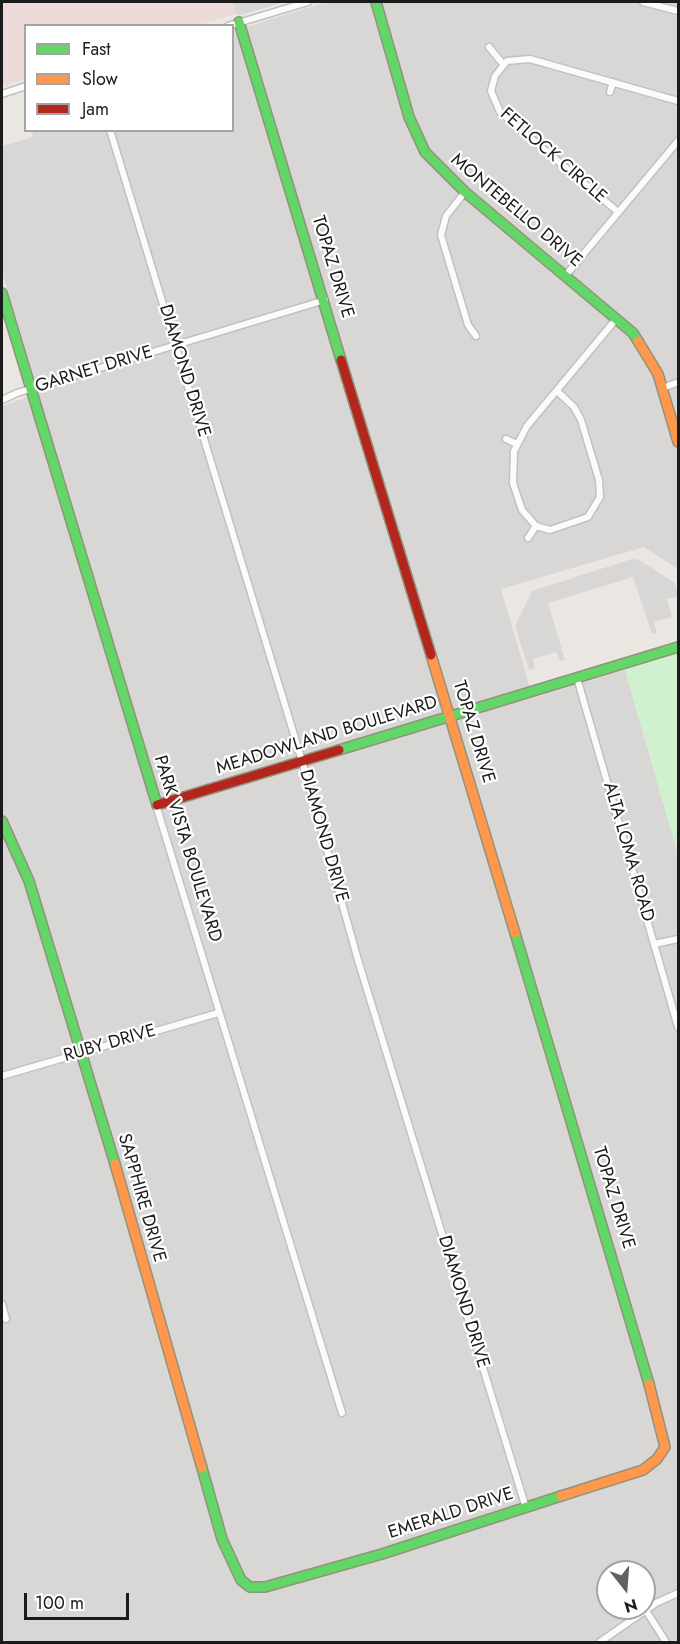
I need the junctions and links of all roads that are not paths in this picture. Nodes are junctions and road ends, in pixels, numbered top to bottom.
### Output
1 (308, 2) edge
2 (376, 2) edge
3 (643, 2) edge
4 (290, 4) edge
5 (678, 11) edge
6 (239, 22) junction
7 (234, 24) edge
8 (489, 47) dead end
9 (502, 64) junction
10 (613, 81) junction
11 (24, 87) edge
12 (610, 92) dead end
13 (2, 94) edge
14 (678, 101) edge
15 (111, 132) edge
16 (678, 141) edge
17 (465, 192) junction
18 (618, 212) junction
19 (566, 275) junction
20 (2, 294) edge
21 (326, 300) junction
22 (617, 318) junction
23 (5, 321) edge
24 (476, 336) dead end
25 (176, 344) junction
26 (676, 383) dead end
27 (663, 388) junction
28 (30, 389) junction
29 (557, 391) junction
30 (2, 400) edge
31 (506, 439) dead end
32 (678, 442) edge
33 (517, 444) junction
34 (536, 526) junction
35 (528, 538) dead end
36 (678, 647) edge
37 (577, 678) junction
38 (451, 716) junction
39 (302, 761) junction
40 (156, 805) junction
41 (2, 821) edge
42 (678, 939) edge
43 (654, 944) junction
44 (218, 1013) junction
45 (678, 1027) edge
46 (81, 1053) junction
47 (2, 1076) edge
48 (2, 1304) edge
49 (6, 1319) dead end
50 (342, 1413) dead end
51 (662, 1454) joint
52 (526, 1508) junction
53 (245, 1584) joint
54 (678, 1593) edge
55 (656, 1604) edge
56 (630, 1620) edge
57 (652, 1620) edge
58 (600, 1642) edge
59 (666, 1642) edge

1 - 4 street
2 - 17 street, MONTEBELLO DRIVE
3 - 5 street
4 - 6 street
6 - 7 street
6 - 21 street, TOPAZ DRIVE
8 - 9 street
9 - 10 street
9 - 18 street, FETLOCK CIRCLE
10 - 12 street
10 - 14 street
11 - 13 street
15 - 25 street, DIAMOND DRIVE
16 - 18 street
17 - 19 street, MONTEBELLO DRIVE
17 - 24 street
18 - 19 street
19 - 22 street, MONTEBELLO DRIVE
20 - 23 street, PARK VISTA BOULEVARD
21 - 25 street, GARNET DRIVE
21 - 38 street, TOPAZ DRIVE
22 - 27 street, MONTEBELLO DRIVE
22 - 29 street
23 - 28 street, PARK VISTA BOULEVARD
25 - 28 street, GARNET DRIVE
25 - 39 street, DIAMOND DRIVE
26 - 27 street
27 - 32 street, MONTEBELLO DRIVE
28 - 30 street, GARNET DRIVE
28 - 40 street, PARK VISTA BOULEVARD
29 - 33 street
29 - 34 street
31 - 33 street
33 - 34 street
34 - 35 street
36 - 37 street, MEADOWLAND BOULEVARD
37 - 38 street, MEADOWLAND BOULEVARD
37 - 43 street, ALTA LOMA ROAD
38 - 39 street, MEADOWLAND BOULEVARD
38 - 51 street, TOPAZ DRIVE
39 - 40 street, MEADOWLAND BOULEVARD
39 - 52 street, DIAMOND DRIVE
40 - 44 street, PARK VISTA BOULEVARD
41 - 46 street, SAPPHIRE DRIVE
42 - 43 street
43 - 45 street, ALTA LOMA ROAD
44 - 46 street, RUBY DRIVE
44 - 50 street, PARK VISTA BOULEVARD
46 - 47 street, RUBY DRIVE
46 - 53 street, SAPPHIRE DRIVE
48 - 49 street
51 - 52 street, EMERALD DRIVE
52 - 53 street, EMERALD DRIVE
54 - 55 street
56 - 58 street
57 - 59 street

